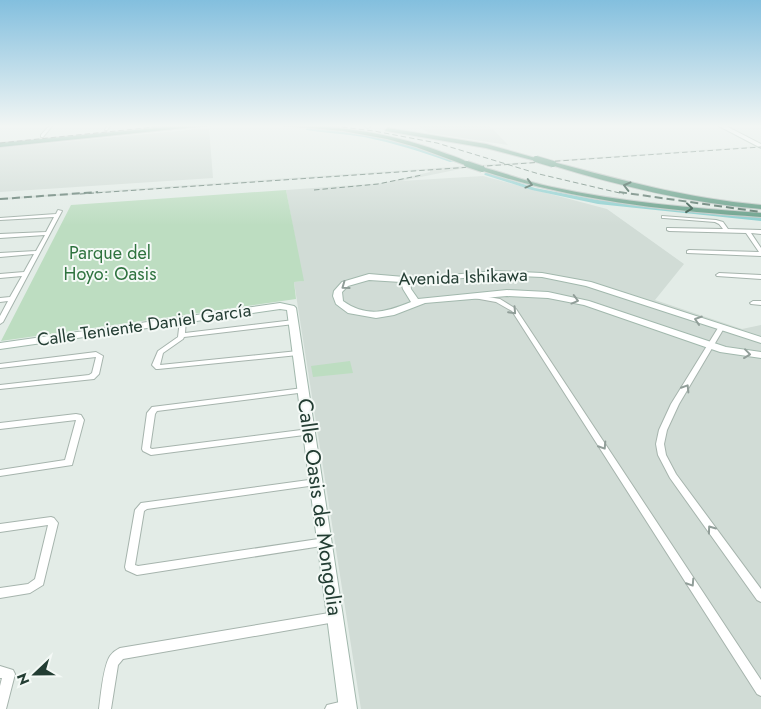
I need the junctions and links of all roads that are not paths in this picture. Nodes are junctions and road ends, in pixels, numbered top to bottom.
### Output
1 (451, 158) edge
2 (532, 158) edge
3 (761, 207) edge
4 (761, 215) edge
5 (664, 217) dead end
6 (0, 219) edge
7 (669, 229) dead end
8 (727, 231) junction
9 (748, 232) junction
10 (761, 232) edge
11 (48, 233) junction
12 (0, 236) edge
13 (38, 252) junction
14 (689, 252) dead end
15 (761, 253) edge
16 (0, 255) edge
17 (26, 274) junction
18 (719, 275) dead end
19 (0, 276) edge
20 (761, 277) edge
21 (406, 281) junction
22 (468, 296) junction
23 (13, 299) junction
24 (0, 300) edge
25 (416, 302) junction
26 (753, 303) dead end
27 (761, 303) edge
28 (288, 306) joint
29 (183, 320) junction
30 (0, 322) edge
31 (294, 322) junction
32 (722, 328) junction
33 (182, 335) junction
34 (761, 340) edge
35 (0, 346) edge
36 (711, 346) junction
37 (298, 353) junction
38 (761, 355) edge
39 (0, 366) edge
40 (0, 387) edge
41 (303, 390) junction
42 (0, 426) edge
43 (309, 432) junction
44 (0, 473) edge
45 (316, 482) junction
46 (0, 528) edge
47 (325, 542) junction
48 (0, 593) edge
49 (761, 597) edge
50 (335, 617) junction
51 (0, 672) edge
52 (761, 690) edge
53 (348, 707) edge
54 (0, 709) edge
55 (105, 709) edge
56 (332, 709) edge

1 -> 4 main road, bridge
3 -> 2 main road, bridge
5 - 8 street
6 - 11 street
7 - 8 street
8 - 9 street
9 - 10 street
9 - 15 street
11 - 12 street
11 - 13 street
13 - 16 street
13 - 17 street
14 - 15 street
17 - 19 street
17 - 23 street
18 - 20 street
21 - 25 street
21 -> 25 street, Avenida Ishikawa
32 -> 21 street, Avenida Ishikawa
22 - 25 street, Avenida Ishikawa
22 -> 36 street, Avenida Ishikawa
22 -> 52 street
23 - 24 street
23 - 30 street
26 - 27 street
28 - 29 street, Calle Teniente Daniel García
28 - 31 street, Calle Oasis de Mongolia
29 - 33 street
29 - 35 street, Calle Teniente Daniel García
31 - 33 street
31 - 37 street, Calle Oasis de Mongolia
32 - 34 street, Avenida Ishikawa
32 - 36 street
33 - 37 street
36 -> 38 street, Avenida Ishikawa
49 -> 36 street
37 - 41 street, Calle Oasis de Mongolia
39 - 40 street
41 - 43 street, Calle Oasis de Mongolia
41 - 43 street
42 - 44 street
43 - 45 street, Calle Oasis de Mongolia
45 - 47 street, Calle Oasis de Mongolia
45 - 47 street
46 - 48 street
47 - 50 street, Calle Oasis de Mongolia
50 - 53 street, Calle Oasis de Mongolia
50 - 55 street
51 - 54 street
53 - 56 street

